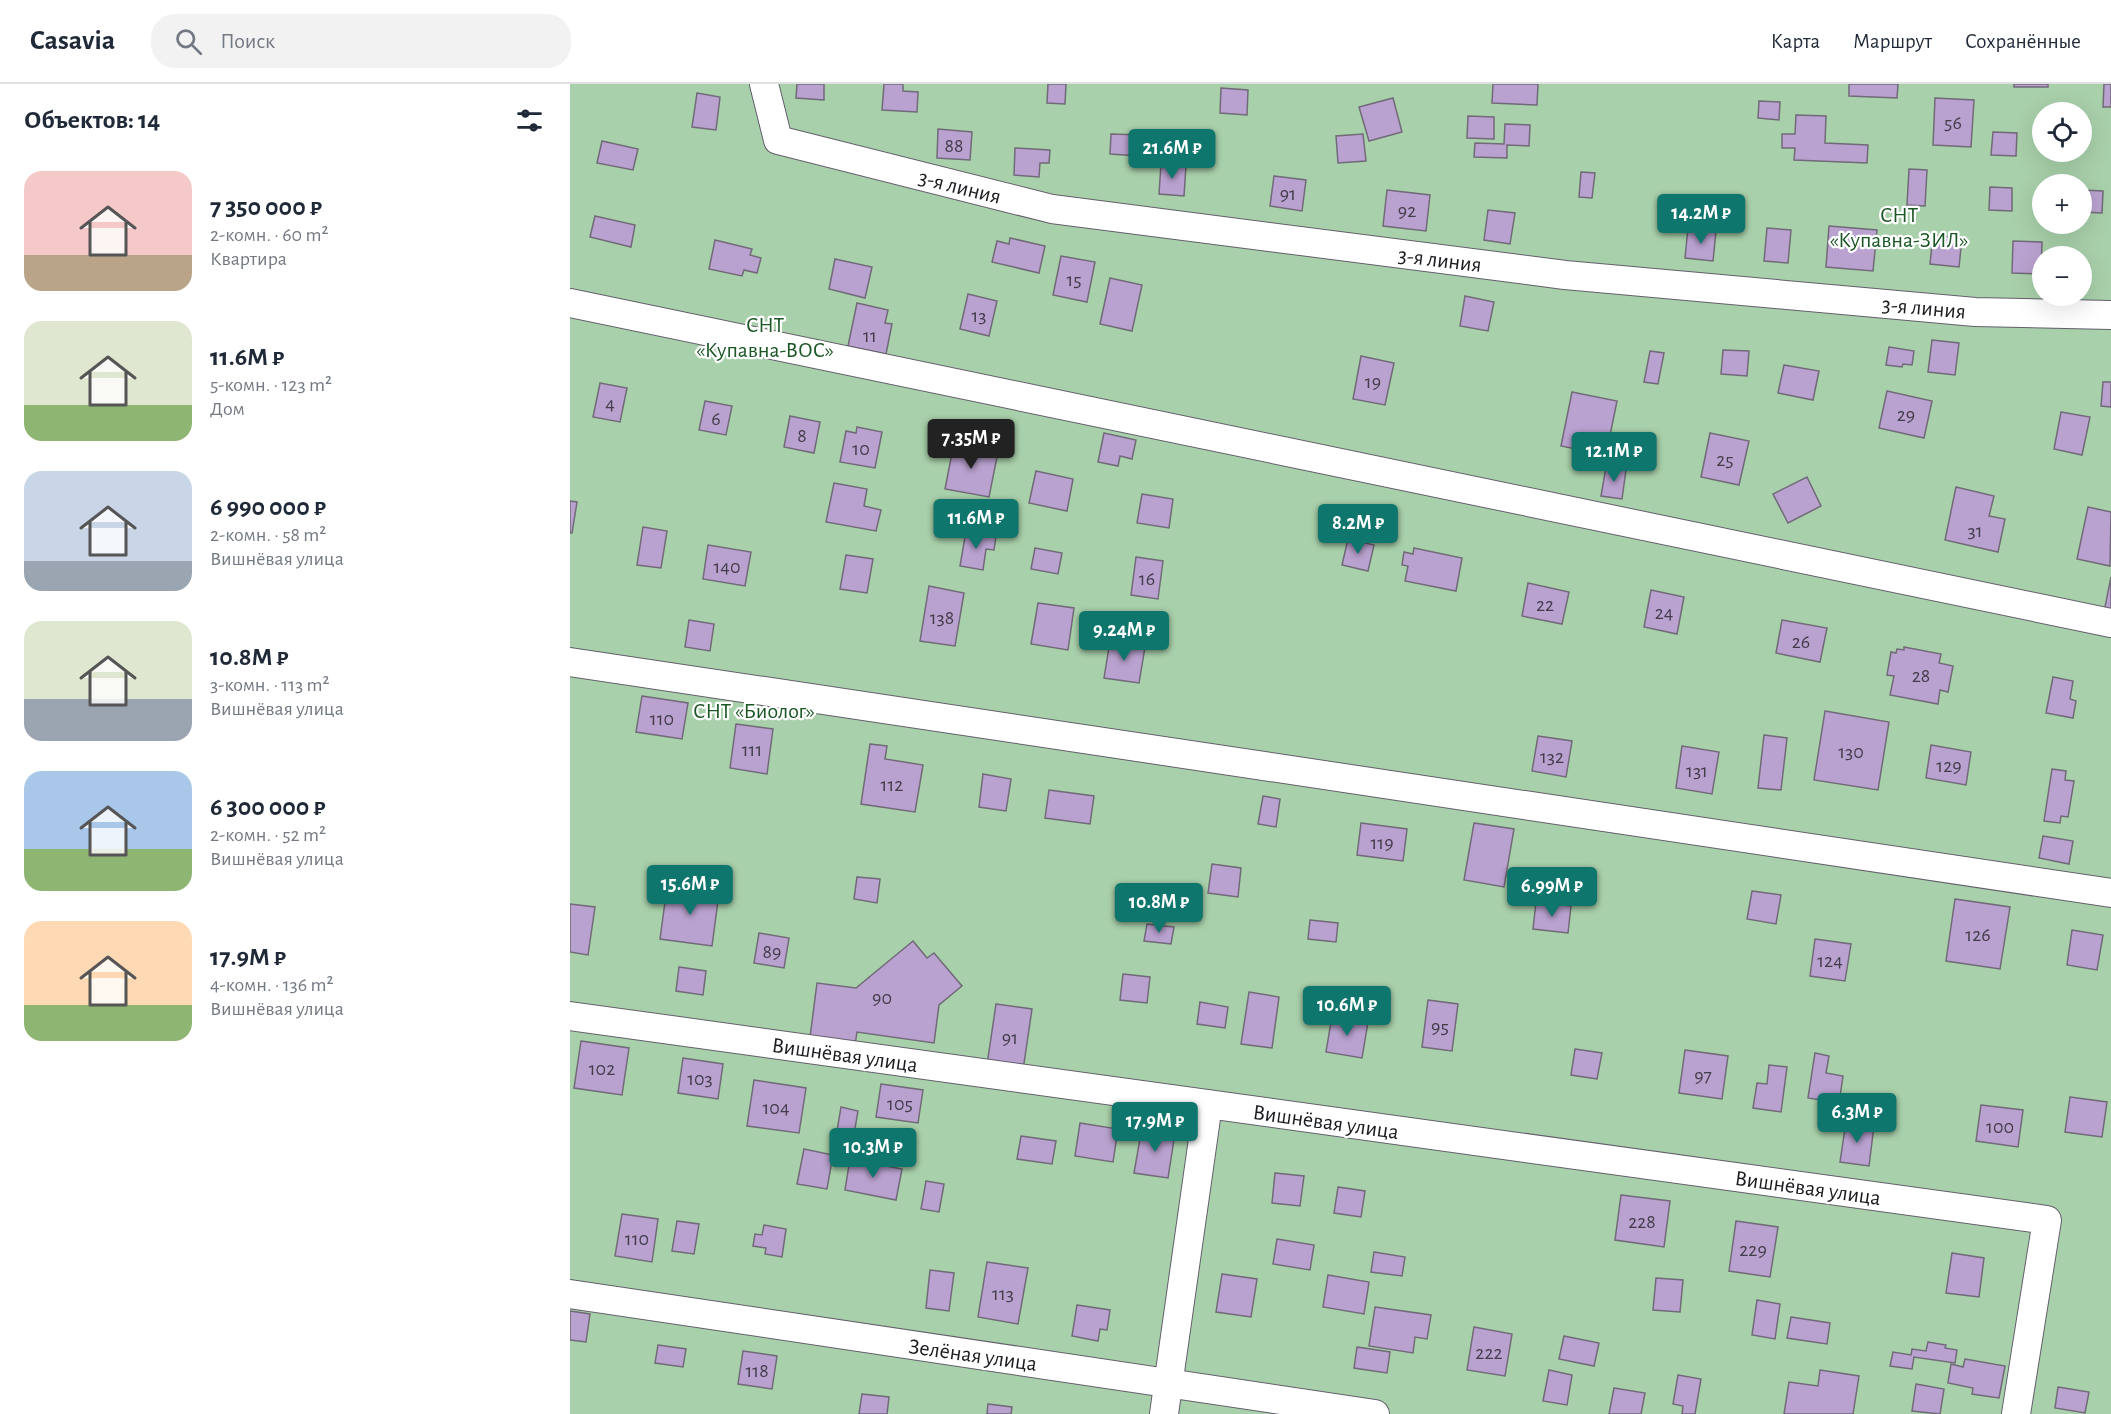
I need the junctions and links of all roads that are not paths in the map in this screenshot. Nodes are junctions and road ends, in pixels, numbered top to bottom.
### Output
1 (764, 84) edge
2 (570, 303) edge
3 (2111, 315) edge
4 (2111, 623) edge
5 (570, 662) edge
6 (2111, 893) edge
7 (570, 1016) edge
8 (1208, 1104) junction
9 (570, 1294) edge
10 (1168, 1383) junction
11 (1164, 1414) edge
12 (1375, 1414) edge
13 (2016, 1414) edge

1 - 3 street, 3-я линия
2 - 4 street
5 - 6 street
7 - 8 street, Вишнёвая улица
8 - 10 street
8 - 13 street, Вишнёвая улица
9 - 10 street, Зелёная улица
10 - 11 street
10 - 12 street, Зелёная улица

